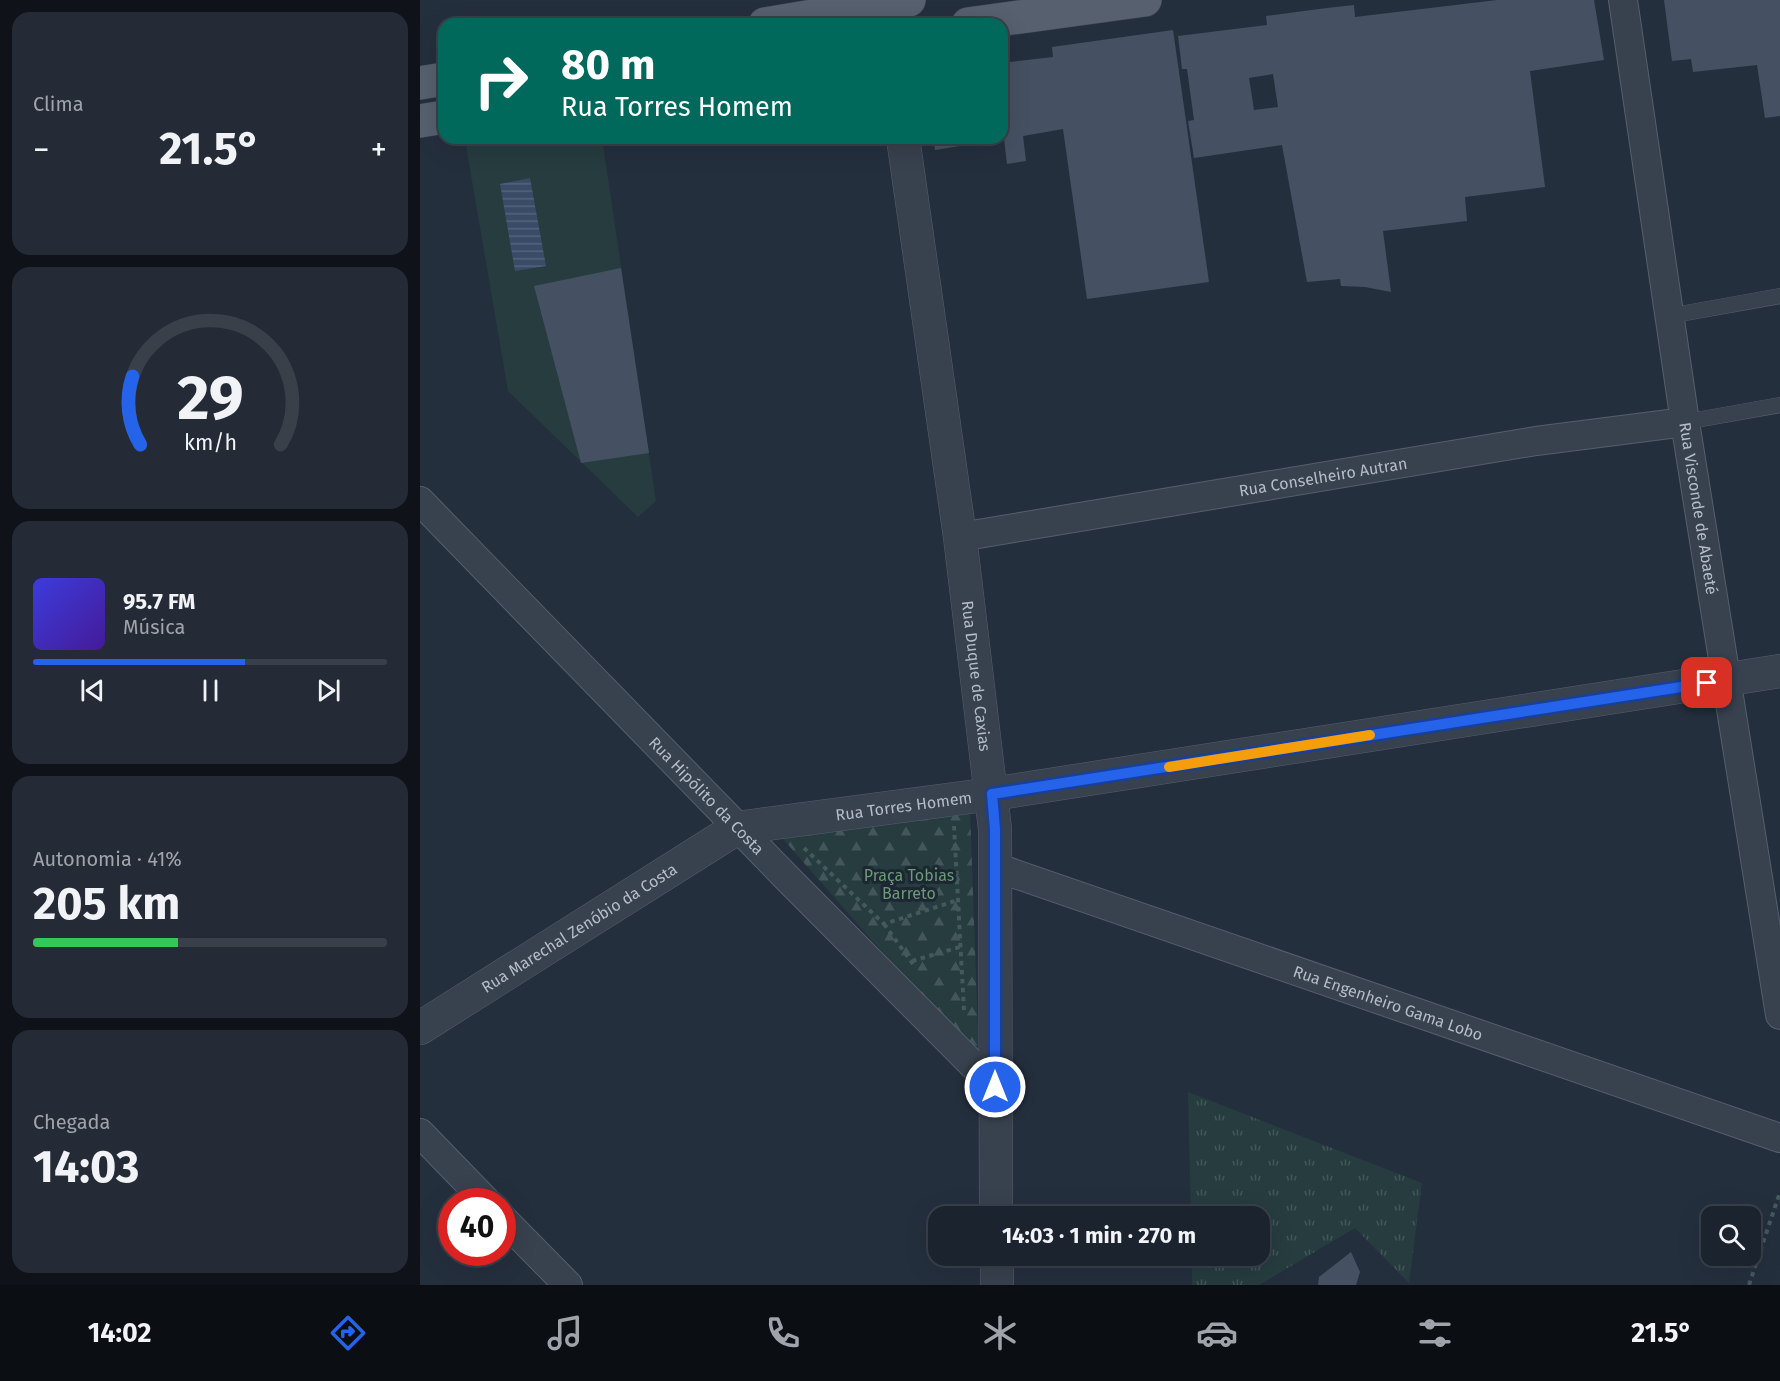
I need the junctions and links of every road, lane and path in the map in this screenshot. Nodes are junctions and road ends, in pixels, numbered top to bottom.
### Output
1 (1145, 0) edge
2 (1623, 0) edge
3 (890, 7) edge
4 (809, 18) edge
5 (1008, 19) edge
6 (438, 80) edge
7 (420, 83) edge
8 (438, 118) edge
9 (420, 122) edge
10 (904, 144) edge
11 (1780, 296) edge
12 (1669, 316) junction
13 (1780, 405) edge
14 (1685, 422) junction
15 (420, 501) edge
16 (960, 537) junction
17 (1780, 671) edge
18 (1726, 680) junction
19 (992, 794) junction
20 (954, 823) dead end
21 (737, 828) junction
22 (802, 846) dead end
23 (994, 867) junction
24 (958, 900) junction
25 (960, 947) junction
26 (912, 961) dead end
27 (1777, 974) edge
28 (1780, 1016) edge
29 (964, 1021) dead end
30 (420, 1028) edge
31 (995, 1087) junction
32 (420, 1133) edge
33 (1780, 1137) edge
34 (473, 1188) edge
35 (1780, 1192) edge
36 (996, 1206) edge
37 (516, 1232) edge
38 (997, 1266) edge
39 (568, 1285) edge
40 (997, 1285) edge
41 (1749, 1285) edge

1 - 5 main road
2 - 12 street, Rua Visconde de Abaeté
3 - 4 main road
6 - 7 main road
8 - 9 main road
10 - 16 street, Rua Duque de Caxias
11 - 12 lane
12 - 14 street, Rua Visconde de Abaeté
13 - 14 lane
14 - 16 street, Rua Conselheiro Autran
14 - 18 street, Rua Visconde de Abaeté
15 - 21 street, Rua Hipólito da Costa
16 - 19 street, Rua Duque de Caxias
17 - 18 street, Rua Torres Homem
18 - 19 street, Rua Torres Homem
18 - 27 street, Rua Visconde de Abaeté
19 - 21 street, Rua Torres Homem
19 - 23 street, Rua Duque de Caxias
20 - 24 path
21 - 30 street, Rua Marechal Zenóbio da Costa
21 - 31 street, Rua Hipólito da Costa
22 - 24 path
23 - 31 street, Rua Duque de Caxias
23 - 33 street, Rua Engenheiro Gama Lobo
24 - 25 path
25 - 26 path
25 - 29 path
27 - 28 street, Rua Visconde de Abaeté
31 - 36 street, Rua Duque de Caxias
32 - 34 street
35 - 41 path
37 - 39 street
38 - 40 street

